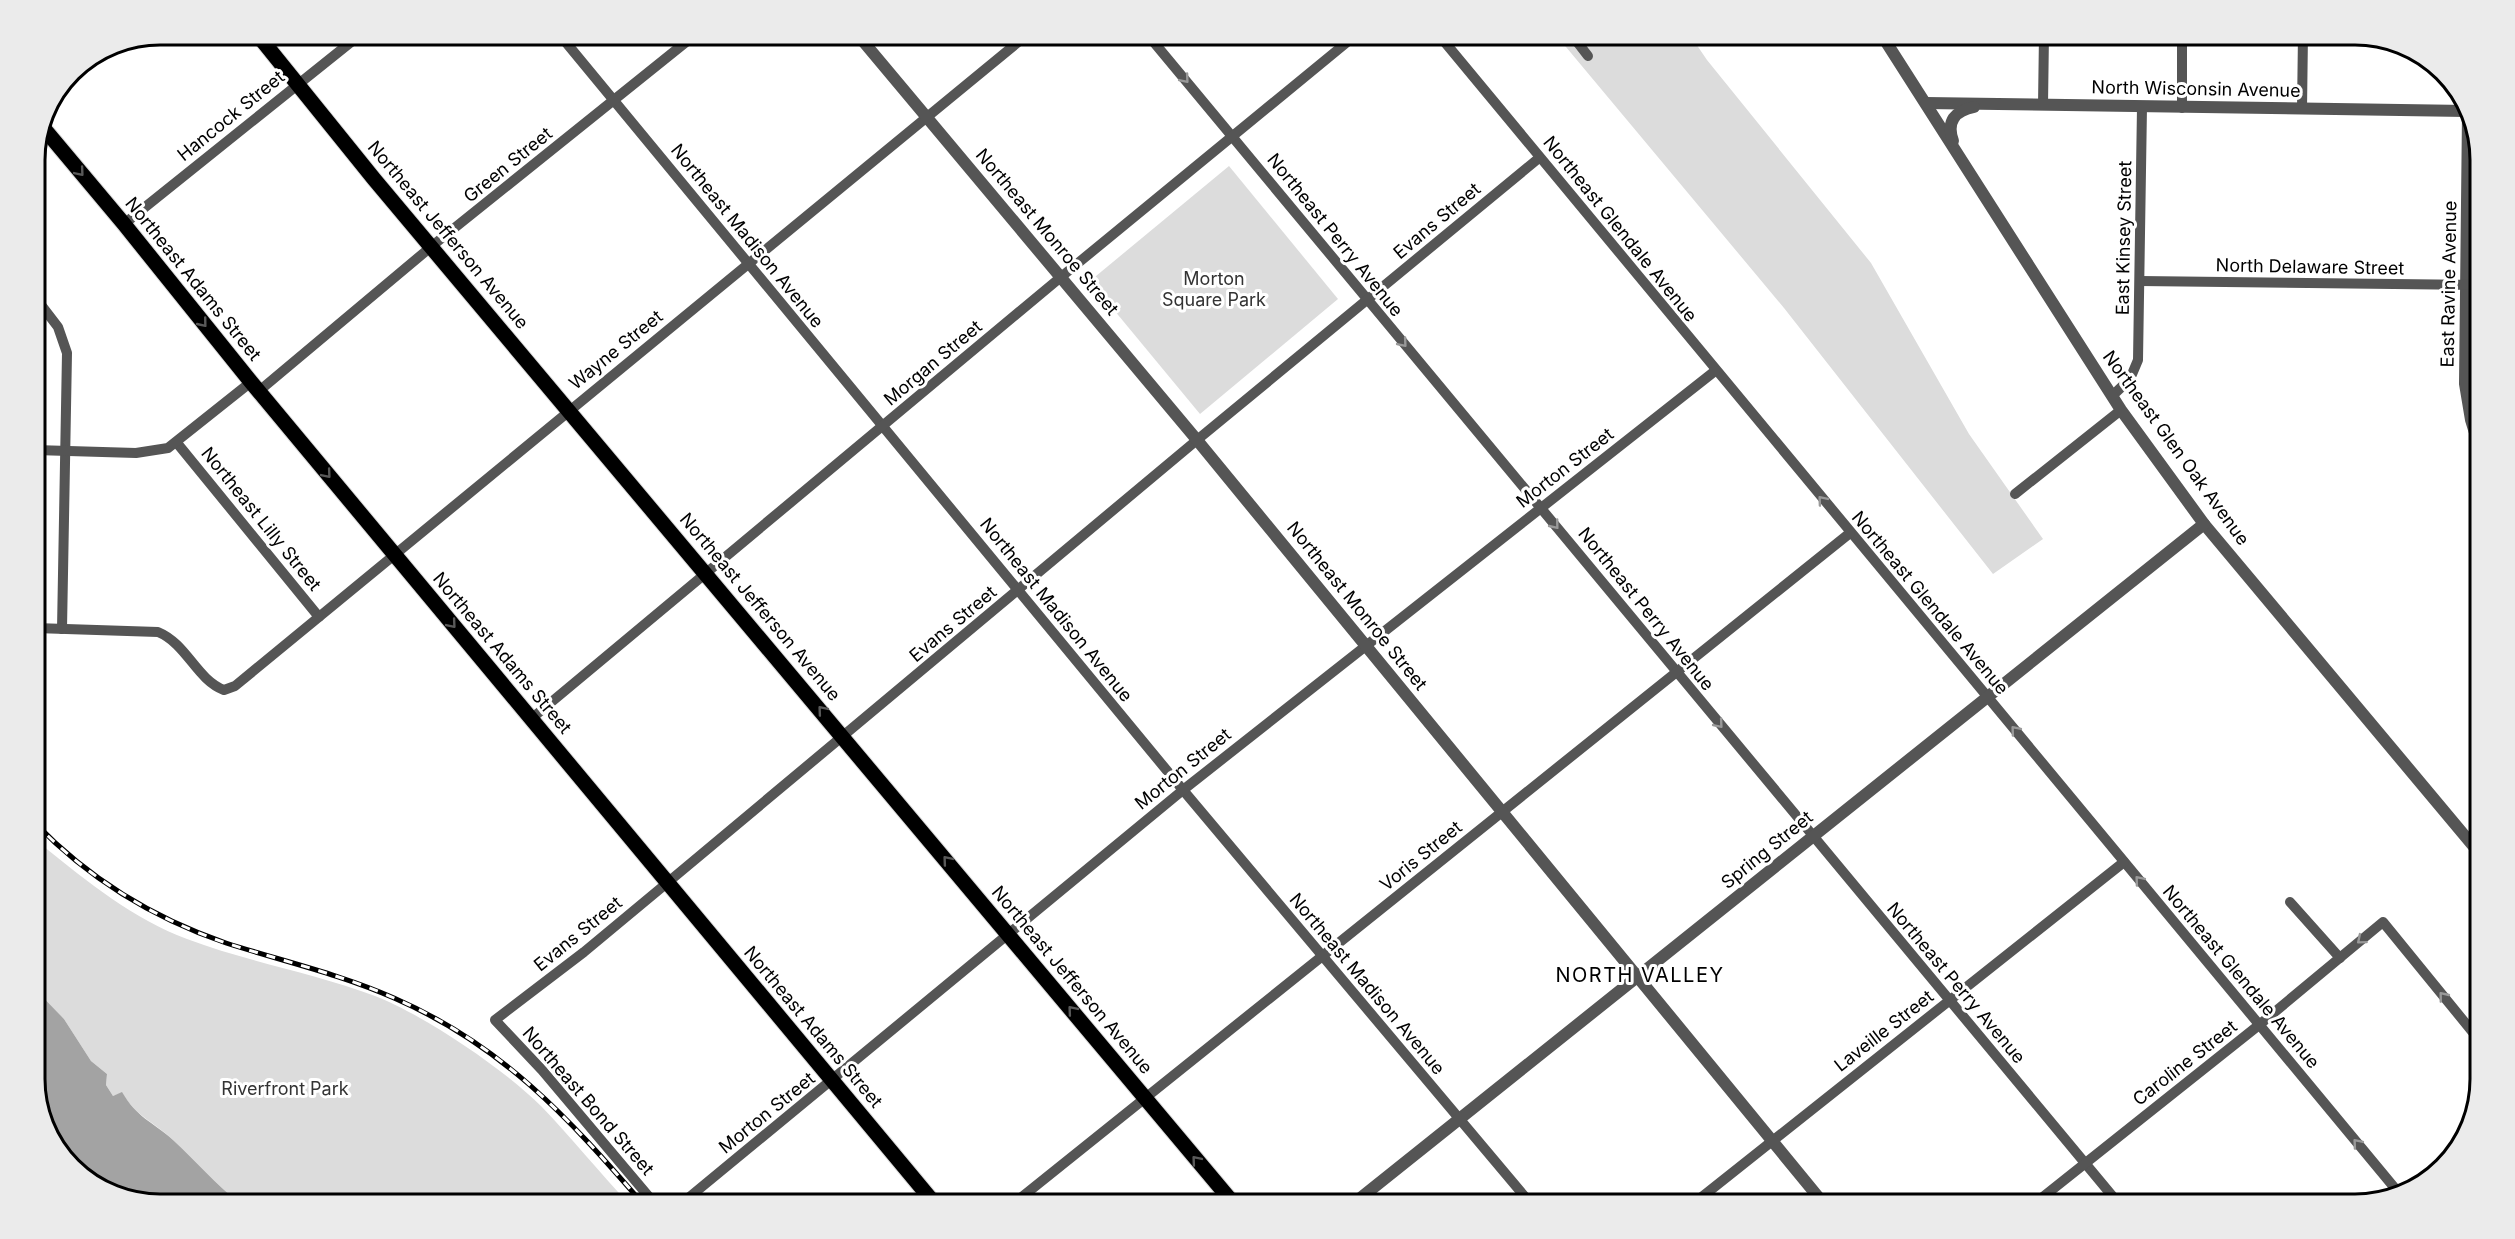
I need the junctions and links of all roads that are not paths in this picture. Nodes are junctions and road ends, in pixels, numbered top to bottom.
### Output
1 (266, 45) edge
2 (347, 45) edge
3 (568, 45) edge
4 (682, 45) edge
5 (866, 45) edge
6 (1014, 45) edge
7 (1156, 45) edge
8 (1344, 45) edge
9 (1447, 45) edge
10 (1580, 45) edge
11 (1888, 45) edge
12 (2044, 45) edge
13 (2182, 45) edge
14 (2303, 45) edge
15 (1588, 56) dead end
16 (298, 83) junction
17 (614, 100) junction
18 (1926, 103) junction
19 (2002, 104) junction
20 (2043, 105) junction
21 (2142, 107) junction
22 (2182, 108) junction
23 (2302, 109) junction
24 (2460, 113) edge
25 (926, 117) junction
26 (2467, 133) edge
27 (48, 134) edge
28 (1232, 136) junction
29 (1958, 153) junction
30 (1539, 158) junction
31 (124, 224) junction
32 (432, 246) junction
33 (748, 264) junction
34 (1061, 277) junction
35 (2140, 281) junction
36 (2465, 285) junction
37 (2470, 285) edge
38 (1367, 300) junction
39 (45, 310) edge
40 (1715, 371) junction
41 (255, 387) junction
42 (2112, 396) junction
43 (2121, 410) junction
44 (568, 411) junction
45 (2470, 420) edge
46 (883, 427) junction
47 (1197, 440) junction
48 (177, 443) junction
49 (45, 450) edge
50 (65, 451) junction
51 (2015, 494) dead end
52 (1542, 508) junction
53 (2204, 524) junction
54 (1850, 533) junction
55 (394, 555) junction
56 (707, 574) junction
57 (1019, 591) junction
58 (319, 617) junction
59 (45, 628) edge
60 (62, 629) junction
61 (1365, 645) junction
62 (1677, 673) junction
63 (1988, 697) junction
64 (531, 719) junction
65 (843, 736) junction
66 (1183, 790) junction
67 (1501, 812) junction
68 (1813, 836) junction
69 (2470, 843) edge
70 (2124, 862) junction
71 (667, 883) junction
72 (2290, 902) dead end
73 (1010, 934) junction
74 (1323, 957) junction
75 (2340, 958) junction
76 (1637, 979) junction
77 (1949, 1001) junction
78 (495, 1020) joint
79 (2259, 1025) junction
80 (2470, 1028) edge
81 (832, 1081) junction
82 (1146, 1099) junction
83 (1460, 1119) junction
84 (1771, 1141) junction
85 (2085, 1163) junction
86 (2390, 1189) edge
87 (647, 1194) edge
88 (693, 1194) edge
89 (927, 1194) edge
90 (1026, 1194) edge
91 (1226, 1194) edge
92 (1366, 1194) edge
93 (1523, 1194) edge
94 (1705, 1194) edge
95 (1816, 1194) edge
96 (2046, 1194) edge
97 (2111, 1194) edge

1 - 16 main road, Northeast Jefferson Avenue
2 - 16 street, Hancock Street
3 - 17 street, Northeast Madison Avenue
4 - 17 street, Green Street
5 - 25 street, Northeast Monroe Street
6 - 25 street, Wayne Street
7 -> 28 street, Northeast Perry Avenue
8 - 28 street, Morgan Street
9 - 30 street, Northeast Glendale Avenue
10 - 15 street
11 - 18 street, Northeast Glen Oak Avenue
12 - 20 street
13 - 22 street
14 - 23 street
16 - 31 street, Hancock Street
16 - 32 main road, Northeast Jefferson Avenue
17 - 32 street, Green Street
17 - 33 street, Northeast Madison Avenue
18 - 19 street, North Wisconsin Avenue
18 - 29 street, Northeast Glen Oak Avenue
19 - 20 street, North Wisconsin Avenue
19 - 29 street
20 - 21 street, North Wisconsin Avenue
21 - 22 street, North Wisconsin Avenue
21 - 35 street, East Kinsey Street
22 - 23 street, North Wisconsin Avenue
23 - 24 street, North Wisconsin Avenue
25 - 33 street, Wayne Street
25 - 34 street, Northeast Monroe Street
26 - 36 street, East Ravine Avenue
27 -> 31 main road, Northeast Adams Street
28 - 34 street, Morgan Street
28 - 38 street, Northeast Perry Avenue
29 - 42 street, Northeast Glen Oak Avenue
30 - 38 street, Evans Street
30 - 40 street, Northeast Glendale Avenue
31 -> 41 main road, Northeast Adams Street
32 - 41 street, Green Street
32 - 44 main road, Northeast Jefferson Avenue
33 - 44 street, Wayne Street
33 - 46 street, Northeast Madison Avenue
34 - 46 street, Morgan Street
34 - 47 street, Northeast Monroe Street
35 - 36 street, North Delaware Street
35 - 42 street, East Kinsey Street
36 - 37 street, North Delaware Street
36 - 45 street, East Ravine Avenue
38 - 47 street, Evans Street
38 -> 52 street, Northeast Perry Avenue
39 - 50 street
40 - 52 street, Morton Street
54 -> 40 street, Northeast Glendale Avenue
41 - 48 street, Green Street
41 -> 55 main road, Northeast Adams Street
42 - 43 street, Northeast Glen Oak Avenue
43 - 51 street
43 - 53 street, Northeast Glen Oak Avenue
44 - 55 street, Wayne Street
44 - 56 main road, Northeast Jefferson Avenue
46 - 56 street, Morgan Street
46 - 57 street, Northeast Madison Avenue
47 - 57 street, Evans Street
47 - 61 street, Northeast Monroe Street
48 - 50 street, Green Street
48 - 58 street, Northeast Lilly Street
49 - 50 street, Green Street
50 - 60 street
52 - 61 street, Morton Street
52 -> 62 street, Northeast Perry Avenue
53 - 63 street, Spring Street
53 - 69 street, Northeast Glen Oak Avenue
54 - 62 street, Voris Street
54 - 63 street, Northeast Glendale Avenue
55 - 58 street, Wayne Street
55 -> 64 main road, Northeast Adams Street
56 - 64 street, Morgan Street
65 -> 56 main road, Northeast Jefferson Avenue
57 - 65 street, Evans Street
57 - 66 street, Northeast Madison Avenue
58 - 60 street, Wayne Street
59 - 60 street
61 - 66 street, Morton Street
61 - 67 street, Northeast Monroe Street
62 - 67 street, Voris Street
62 -> 68 street, Northeast Perry Avenue
63 - 68 street, Spring Street
70 -> 63 street, Northeast Glendale Avenue
64 - 71 main road, Northeast Adams Street
65 - 71 street, Evans Street
73 -> 65 main road, Northeast Jefferson Avenue
66 - 73 street, Morton Street
66 - 74 street, Northeast Madison Avenue
67 - 74 street, Voris Street
67 - 76 street, Northeast Monroe Street
68 - 76 street, Spring Street
68 - 77 street, Northeast Perry Avenue
70 - 77 street, Laveille Street
79 -> 70 street, Northeast Glendale Avenue
71 - 78 street, Evans Street
71 - 81 main road, Northeast Adams Street
72 - 75 street
73 - 81 street, Morton Street
82 -> 73 main road, Northeast Jefferson Avenue
74 - 82 street, Voris Street
74 - 83 street, Northeast Madison Avenue
75 - 79 street, Caroline Street
80 -> 75 street, Caroline Street
76 - 83 street, Spring Street
76 - 84 street, Northeast Monroe Street
77 - 84 street, Laveille Street
77 - 85 street, Northeast Perry Avenue
78 - 87 street, Northeast Bond Street
79 - 85 street, Caroline Street
86 -> 79 street, Northeast Glendale Avenue
81 - 88 street, Morton Street
81 - 89 main road, Northeast Adams Street
82 - 90 street, Voris Street
91 -> 82 main road, Northeast Jefferson Avenue
83 - 92 street, Spring Street
83 - 93 street, Northeast Madison Avenue
84 - 94 street, Laveille Street
84 - 95 street, Northeast Monroe Street
85 - 96 street, Caroline Street
85 - 97 street, Northeast Perry Avenue

